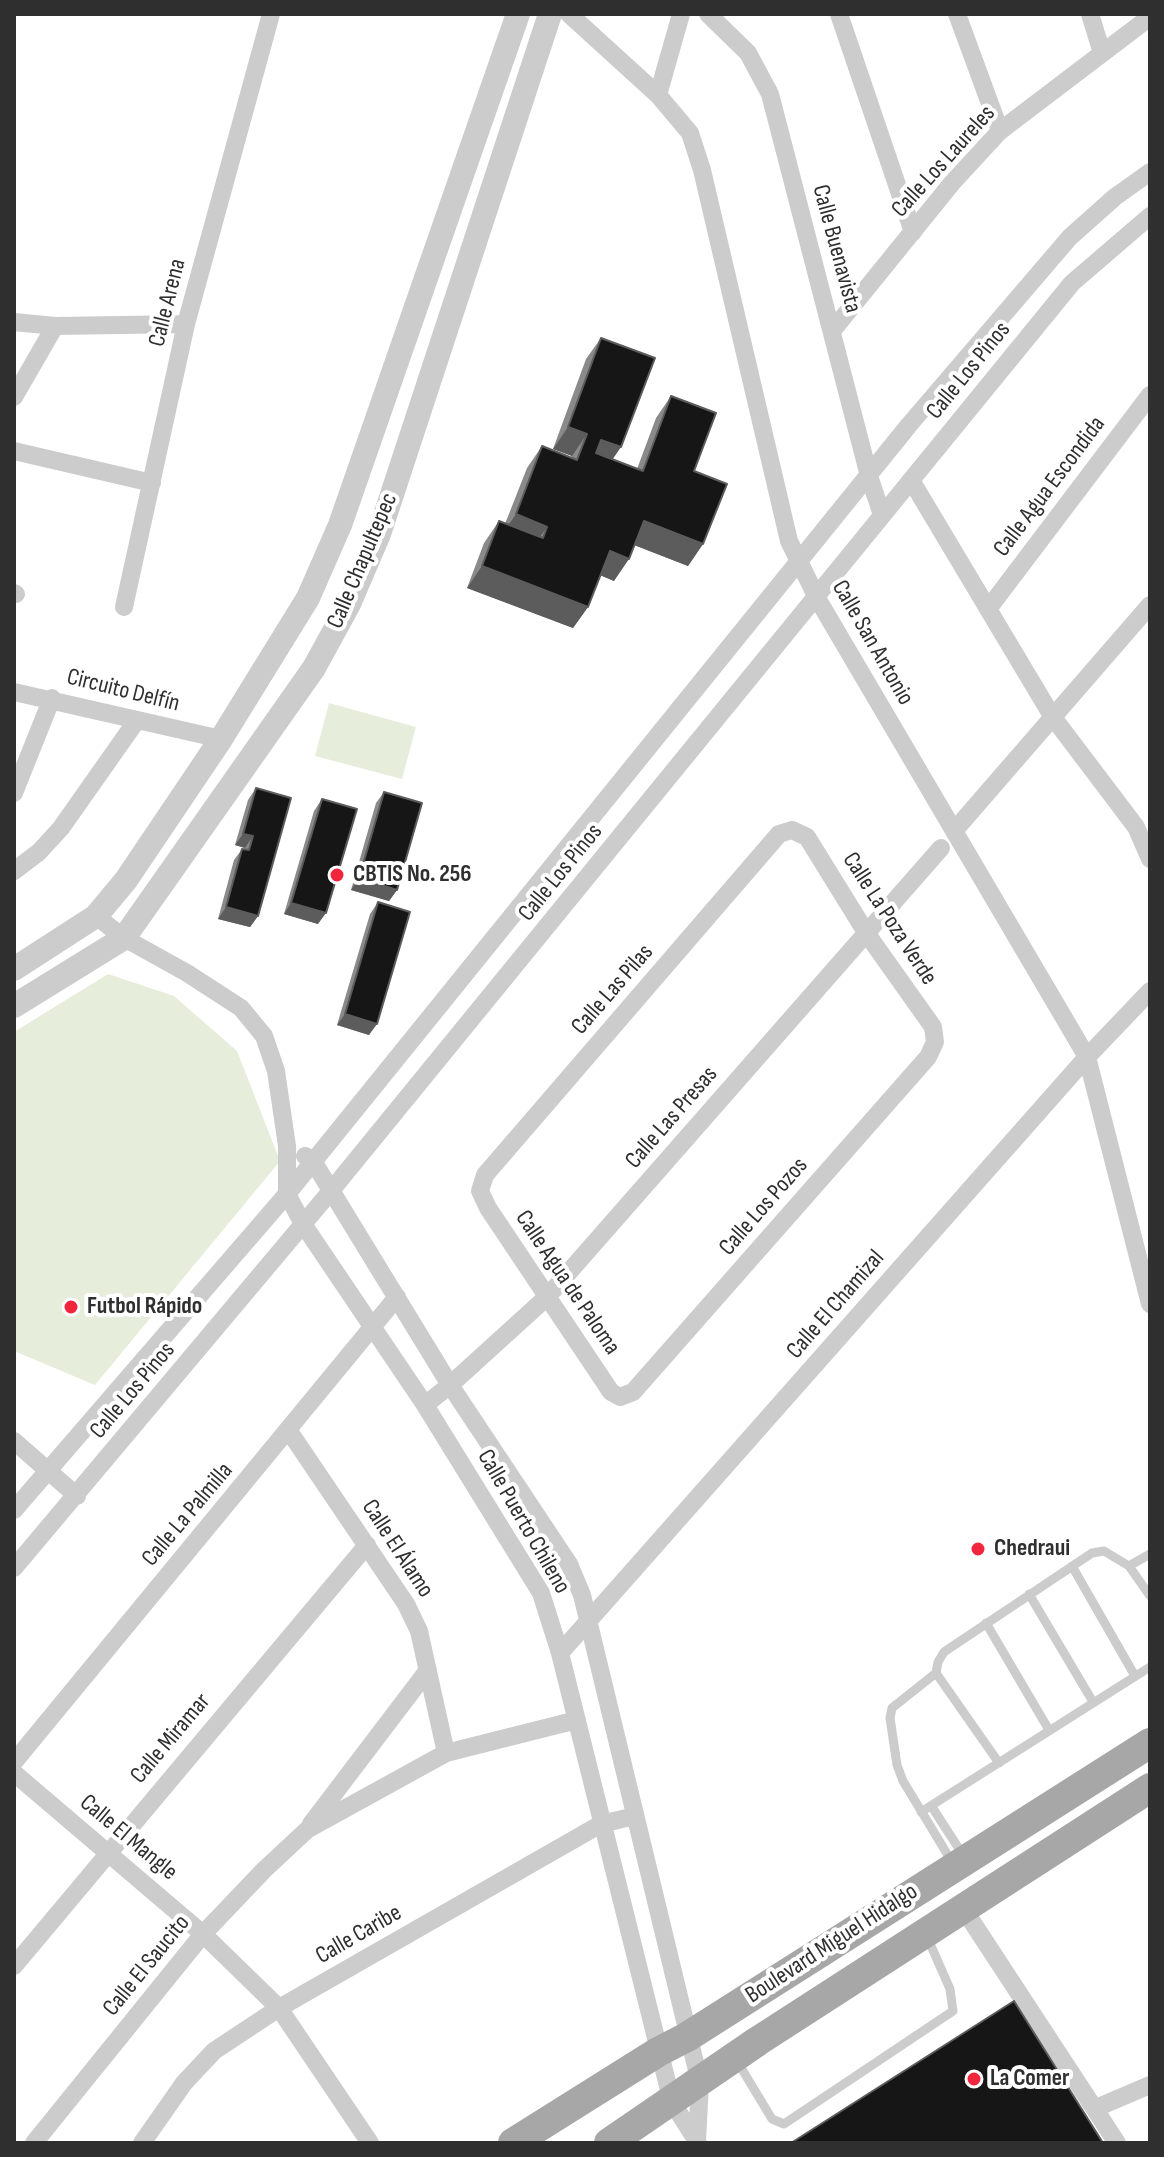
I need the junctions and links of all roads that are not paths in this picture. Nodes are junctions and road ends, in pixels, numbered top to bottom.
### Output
1 (271, 14) edge
2 (518, 14) edge
3 (550, 14) edge
4 (569, 14) edge
5 (681, 14) edge
6 (708, 14) edge
7 (839, 14) edge
8 (957, 14) edge
9 (1090, 14) edge
10 (1150, 17) edge
11 (1102, 53) junction
12 (658, 95) junction
13 (1000, 131) junction
14 (1150, 172) edge
15 (1150, 216) edge
16 (913, 232) junction
17 (14, 322) edge
18 (186, 324) junction
19 (55, 326) junction
20 (832, 331) junction
21 (1150, 395) edge
22 (14, 397) edge
23 (14, 451) edge
24 (869, 476) junction
25 (911, 480) junction
26 (152, 483) junction
27 (882, 515) junction
28 (797, 561) junction
29 (817, 598) junction
30 (1150, 605) edge
31 (124, 607) dead end
32 (988, 609) junction
33 (14, 692) edge
34 (52, 698) junction
35 (1052, 716) junction
36 (137, 720) junction
37 (221, 739) junction
38 (14, 793) edge
39 (1150, 813) edge
40 (1136, 827) junction
41 (792, 830) joint
42 (954, 831) junction
43 (941, 848) dead end
44 (1150, 859) edge
45 (14, 871) edge
46 (96, 916) junction
47 (867, 934) junction
48 (124, 938) junction
49 (14, 969) edge
50 (1150, 991) edge
51 (14, 1006) edge
52 (935, 1042) joint
53 (1087, 1057) junction
54 (287, 1146) junction
55 (313, 1161) junction
56 (480, 1191) joint
57 (330, 1192) junction
58 (287, 1194) junction
59 (303, 1224) junction
60 (397, 1297) junction
61 (547, 1297) junction
62 (1150, 1304) edge
63 (374, 1325) junction
64 (450, 1385) junction
65 (620, 1397) joint
66 (425, 1405) junction
67 (289, 1431) junction
68 (14, 1441) edge
69 (48, 1470) junction
70 (77, 1496) junction
71 (14, 1510) edge
72 (367, 1545) junction
73 (1150, 1554) edge
74 (1072, 1566) junction
75 (1129, 1566) junction
76 (14, 1568) edge
77 (1150, 1575) edge
78 (1140, 1581) junction
79 (1029, 1594) junction
80 (1150, 1596) edge
81 (590, 1621) junction
82 (986, 1623) junction
83 (560, 1653) junction
84 (1150, 1667) edge
85 (428, 1670) junction
86 (936, 1673) junction
87 (1135, 1676) junction
88 (1093, 1702) junction
89 (577, 1720) junction
90 (1049, 1730) junction
91 (1150, 1743) edge
92 (446, 1753) junction
93 (14, 1762) edge
94 (999, 1763) junction
95 (1105, 1770) junction
96 (14, 1773) edge
97 (1138, 1796) edge
98 (932, 1807) junction
99 (921, 1812) junction
100 (635, 1816) junction
101 (601, 1824) junction
102 (308, 1829) junction
103 (107, 1852) junction
104 (959, 1862) junction
105 (963, 1908) junction
106 (925, 1932) junction
107 (203, 1934) junction
108 (14, 1966) edge
109 (279, 2008) junction
110 (687, 2037) junction
111 (658, 2052) junction
112 (736, 2058) junction
113 (700, 2083) junction
114 (1150, 2085) edge
115 (672, 2102) junction
116 (1096, 2108) junction
117 (698, 2142) edge
118 (34, 2143) edge
119 (142, 2143) edge
120 (370, 2143) edge
121 (513, 2143) edge
122 (609, 2143) edge
123 (1117, 2143) edge

1 - 18 street, Calle Arena
2 - 37 street, Calle Chapultepec
3 - 48 street, Calle Chapultepec
4 - 12 street, Calle San Antonio
5 - 12 street
6 - 20 street, Calle Buenavista
7 - 16 street
8 - 13 street
9 - 11 street
10 - 11 street, Calle Los Laureles
11 - 13 street, Calle Los Laureles
12 - 28 street, Calle San Antonio
13 - 16 street, Calle Los Laureles
14 - 24 street, Calle Los Pinos
15 - 25 street, Calle Los Pinos
16 - 20 street, Calle Los Laureles
17 - 19 street
18 - 19 street
18 - 26 street, Calle Arena
19 - 22 street
20 - 24 street, Calle Buenavista
21 - 32 street, Calle Agua Escondida
23 - 26 street
24 - 27 street, Calle Buenavista
24 - 28 street, Calle Los Pinos
25 - 27 street, Calle Los Pinos
25 - 32 street
26 - 31 street, Calle Arena
27 - 29 street, Calle Los Pinos
28 - 29 street, Calle San Antonio
28 - 55 street, Calle Los Pinos
29 - 42 street, Calle San Antonio
29 - 57 street, Calle Los Pinos
30 - 35 street
32 - 35 street
33 - 34 street, Circuito Delfín
34 - 36 street, Circuito Delfín
34 - 38 street
35 - 40 street
35 - 42 street
36 - 37 street, Circuito Delfín
36 - 45 street
37 - 46 street, Calle Chapultepec
39 - 40 street
40 - 44 street
41 - 47 street, Calle La Poza Verde
41 - 56 street, Calle Las Pilas
42 - 53 street, Calle San Antonio
43 - 47 street, Calle Las Presas
46 - 48 street, Calle Puerto Chileno
46 - 49 street, Calle Chapultepec
47 - 52 street, Calle La Poza Verde
47 - 61 street, Calle Las Presas
48 - 51 street, Calle Chapultepec
48 - 54 street, Calle Puerto Chileno
50 - 53 street, Calle El Chamizal
52 - 65 street, Calle Los Pozos
53 - 62 street, Calle San Antonio
53 - 81 street, Calle El Chamizal
54 - 55 street
54 - 58 street, Calle Puerto Chileno
55 - 57 street, Calle Puerto Chileno
55 - 58 street, Calle Los Pinos
56 - 61 street, Calle Agua de Paloma
57 - 59 street, Calle Los Pinos
57 - 60 street, Calle Puerto Chileno
58 - 59 street, Calle Puerto Chileno
58 - 69 street, Calle Los Pinos
59 - 63 street, Calle Puerto Chileno
59 - 70 street, Calle Los Pinos
60 - 63 street, Calle La Palmilla
60 - 64 street, Calle Puerto Chileno
61 - 64 street, Calle Las Presas
61 - 65 street, Calle Agua de Paloma
63 - 66 street, Calle Puerto Chileno
63 - 67 street, Calle La Palmilla
64 - 66 street, Calle Las Presas
64 - 81 street, Calle Puerto Chileno
66 - 83 street, Calle Puerto Chileno
67 - 72 street, Calle El Álamo
67 - 93 street, Calle La Palmilla
68 - 69 street
69 - 70 street
69 - 71 street, Calle Los Pinos
70 - 76 street, Calle Los Pinos
72 - 85 street, Calle El Álamo
72 - 103 street, Calle Miramar
73 - 75 lane
74 - 75 lane
74 - 79 lane
74 - 87 lane
75 - 78 lane
77 - 78 lane
78 - 80 lane
79 - 82 lane
79 - 88 lane
81 - 83 street, Calle El Chamizal
81 - 100 street, Calle Puerto Chileno
82 - 86 lane
82 - 90 lane
83 - 89 street, Calle Puerto Chileno
84 - 87 lane
85 - 92 street, Calle El Álamo
85 - 102 street, Calle El Saucito
86 - 94 lane
86 - 99 lane
87 - 88 lane
88 - 90 lane
89 - 92 street, Calle El Saucito
89 - 101 street, Calle Puerto Chileno
90 - 94 lane
91 - 95 main road, Boulevard Miguel Hidalgo
92 - 102 street, Calle El Saucito
94 - 98 lane
95 - 97 main road
95 - 104 main road, Boulevard Miguel Hidalgo
96 - 103 street, Calle El Mangle
97 - 105 main road, Boulevard Miguel Hidalgo
98 - 99 lane
98 - 104 lane
99 - 104 lane
100 - 101 street, Calle Caribe
100 - 110 street, Calle Puerto Chileno
101 - 109 street, Calle Caribe
101 - 111 street, Calle Puerto Chileno
102 - 107 street, Calle El Saucito
103 - 107 street, Calle El Mangle
103 - 108 street, Calle Miramar
104 - 110 main road, Boulevard Miguel Hidalgo
105 - 106 main road, Boulevard Miguel Hidalgo
105 - 116 street
106 - 112 main road, Boulevard Miguel Hidalgo
106 - 112 lane
107 - 109 street, Calle El Mangle
107 - 118 street, Calle El Saucito
109 - 119 street, Calle Caribe
109 - 120 street, Calle El Mangle
110 - 111 main road, Boulevard Miguel Hidalgo
110 - 113 street, Calle Puerto Chileno
111 - 115 street, Calle Puerto Chileno
111 - 121 main road, Boulevard Miguel Hidalgo
112 - 113 main road, Boulevard Miguel Hidalgo
113 - 115 main road, Boulevard Miguel Hidalgo
113 - 117 street, Calle Puerto Chileno
114 - 116 street
115 - 117 street, Calle Puerto Chileno
115 - 122 main road, Boulevard Miguel Hidalgo
116 - 123 street

